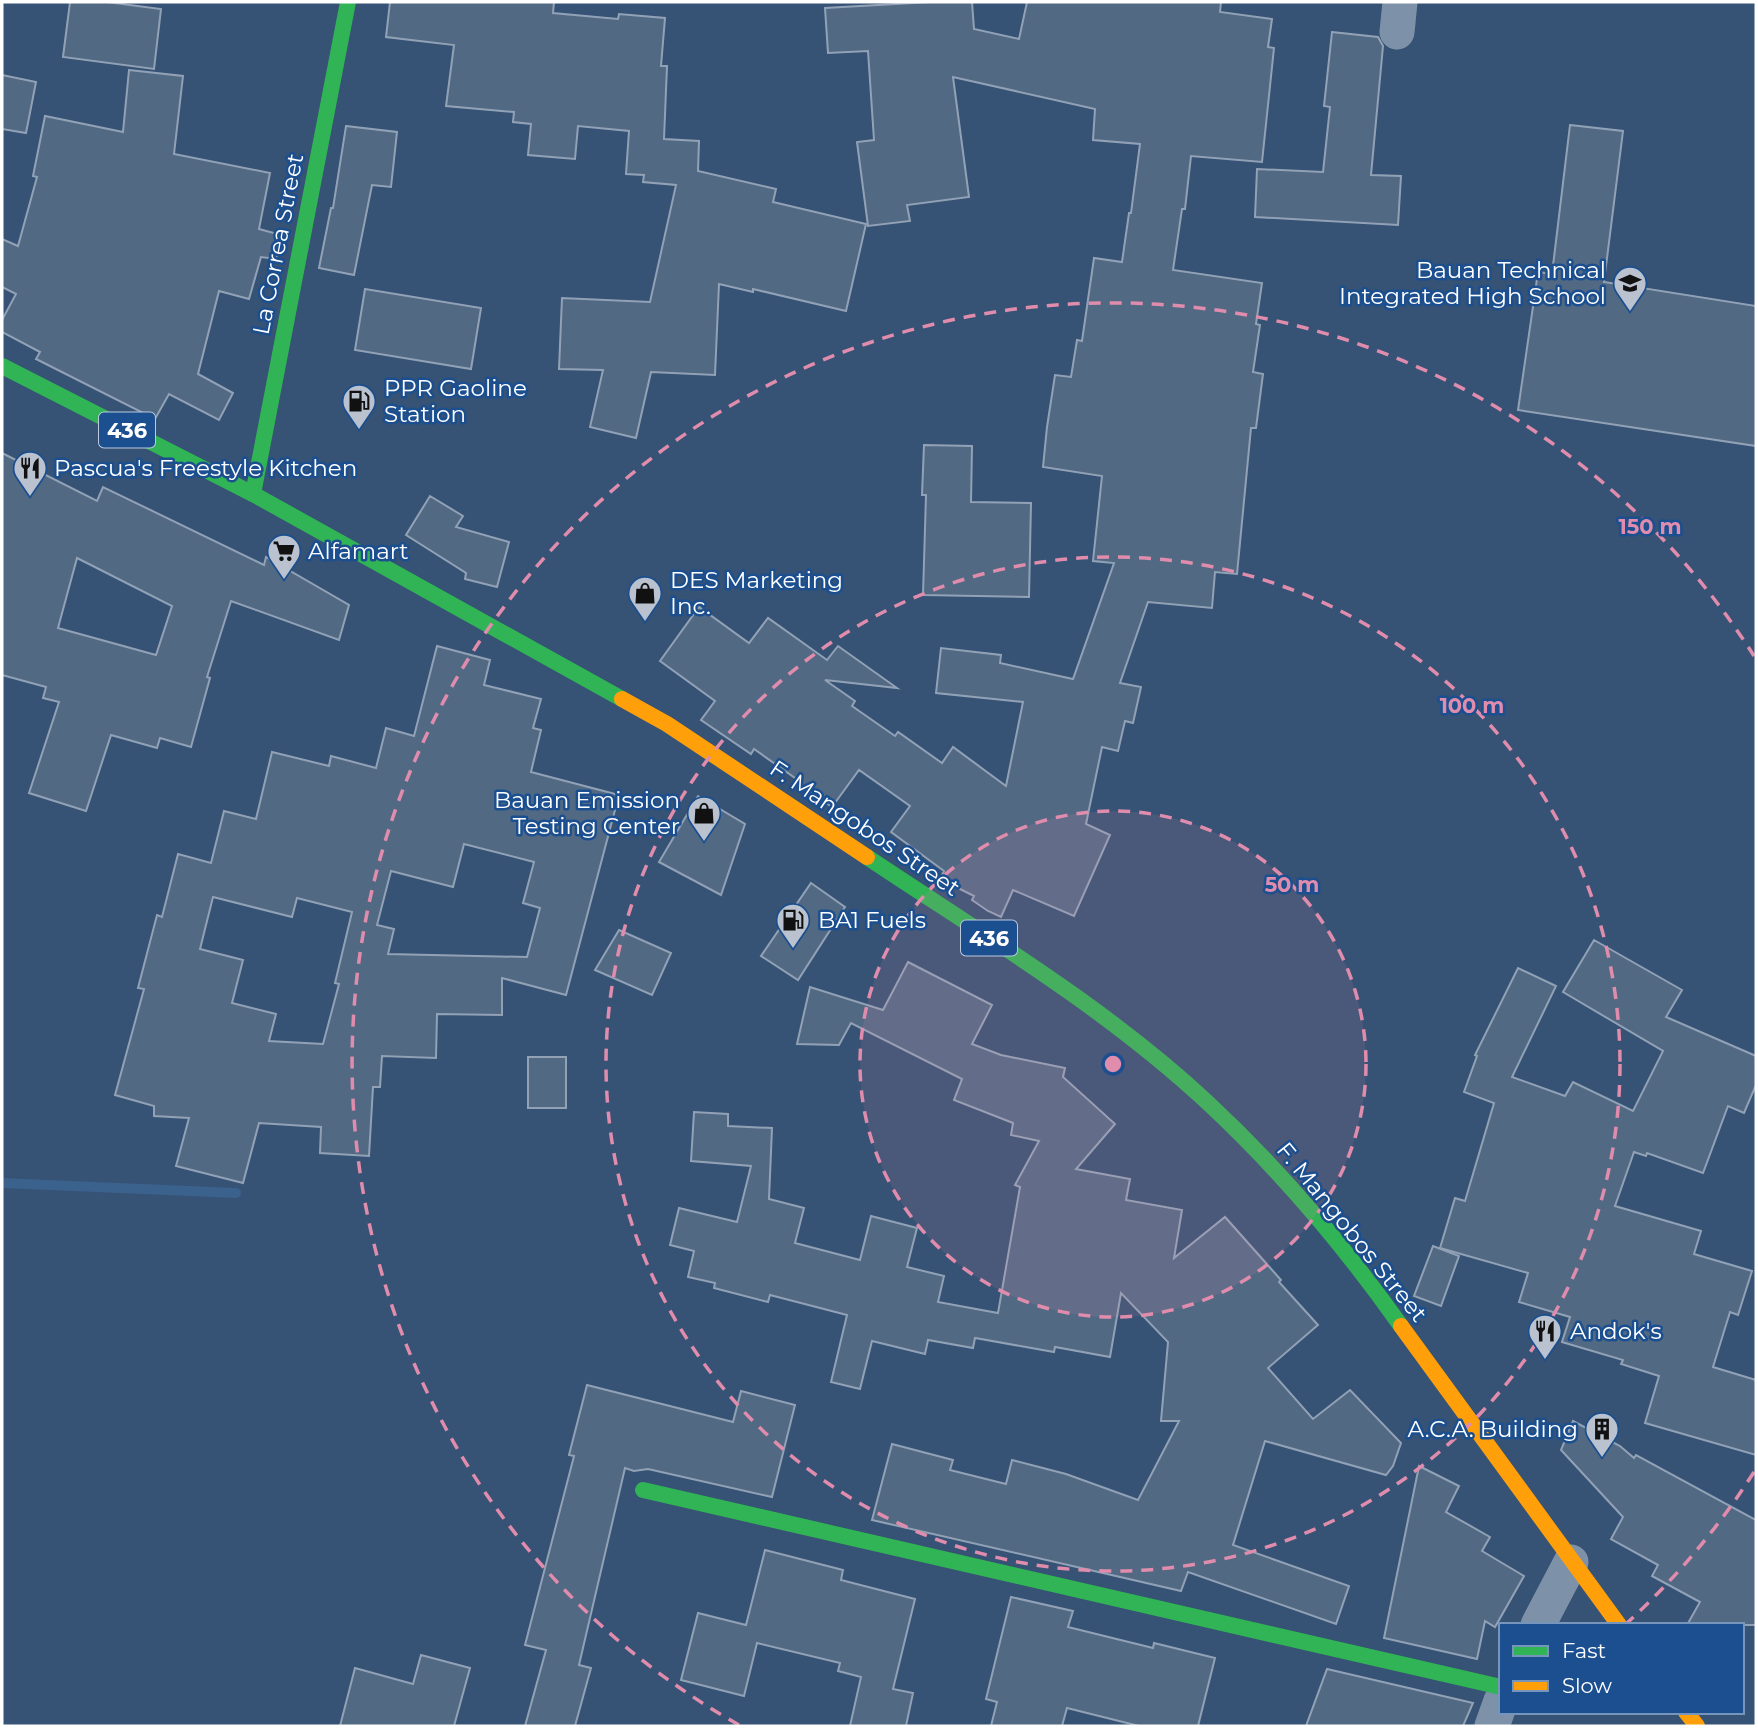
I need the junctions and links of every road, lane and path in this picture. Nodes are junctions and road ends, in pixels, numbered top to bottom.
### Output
1 (348, 2) edge
2 (2, 366) edge
3 (253, 494) junction
4 (643, 1490) dead end
5 (1571, 1562) junction
6 (1539, 1623) edge
7 (1617, 1623) edge
8 (1499, 1687) edge
9 (1499, 1707) edge
10 (1492, 1726) edge

1 - 3 main road, La Correa Street
2 - 3 main road, F. Mangobos Street / 436
3 - 5 main road, F. Mangobos Street / 436
4 - 8 main road
5 - 6 street
5 - 7 main road, F. Mangobos Street / 436
9 - 10 street

